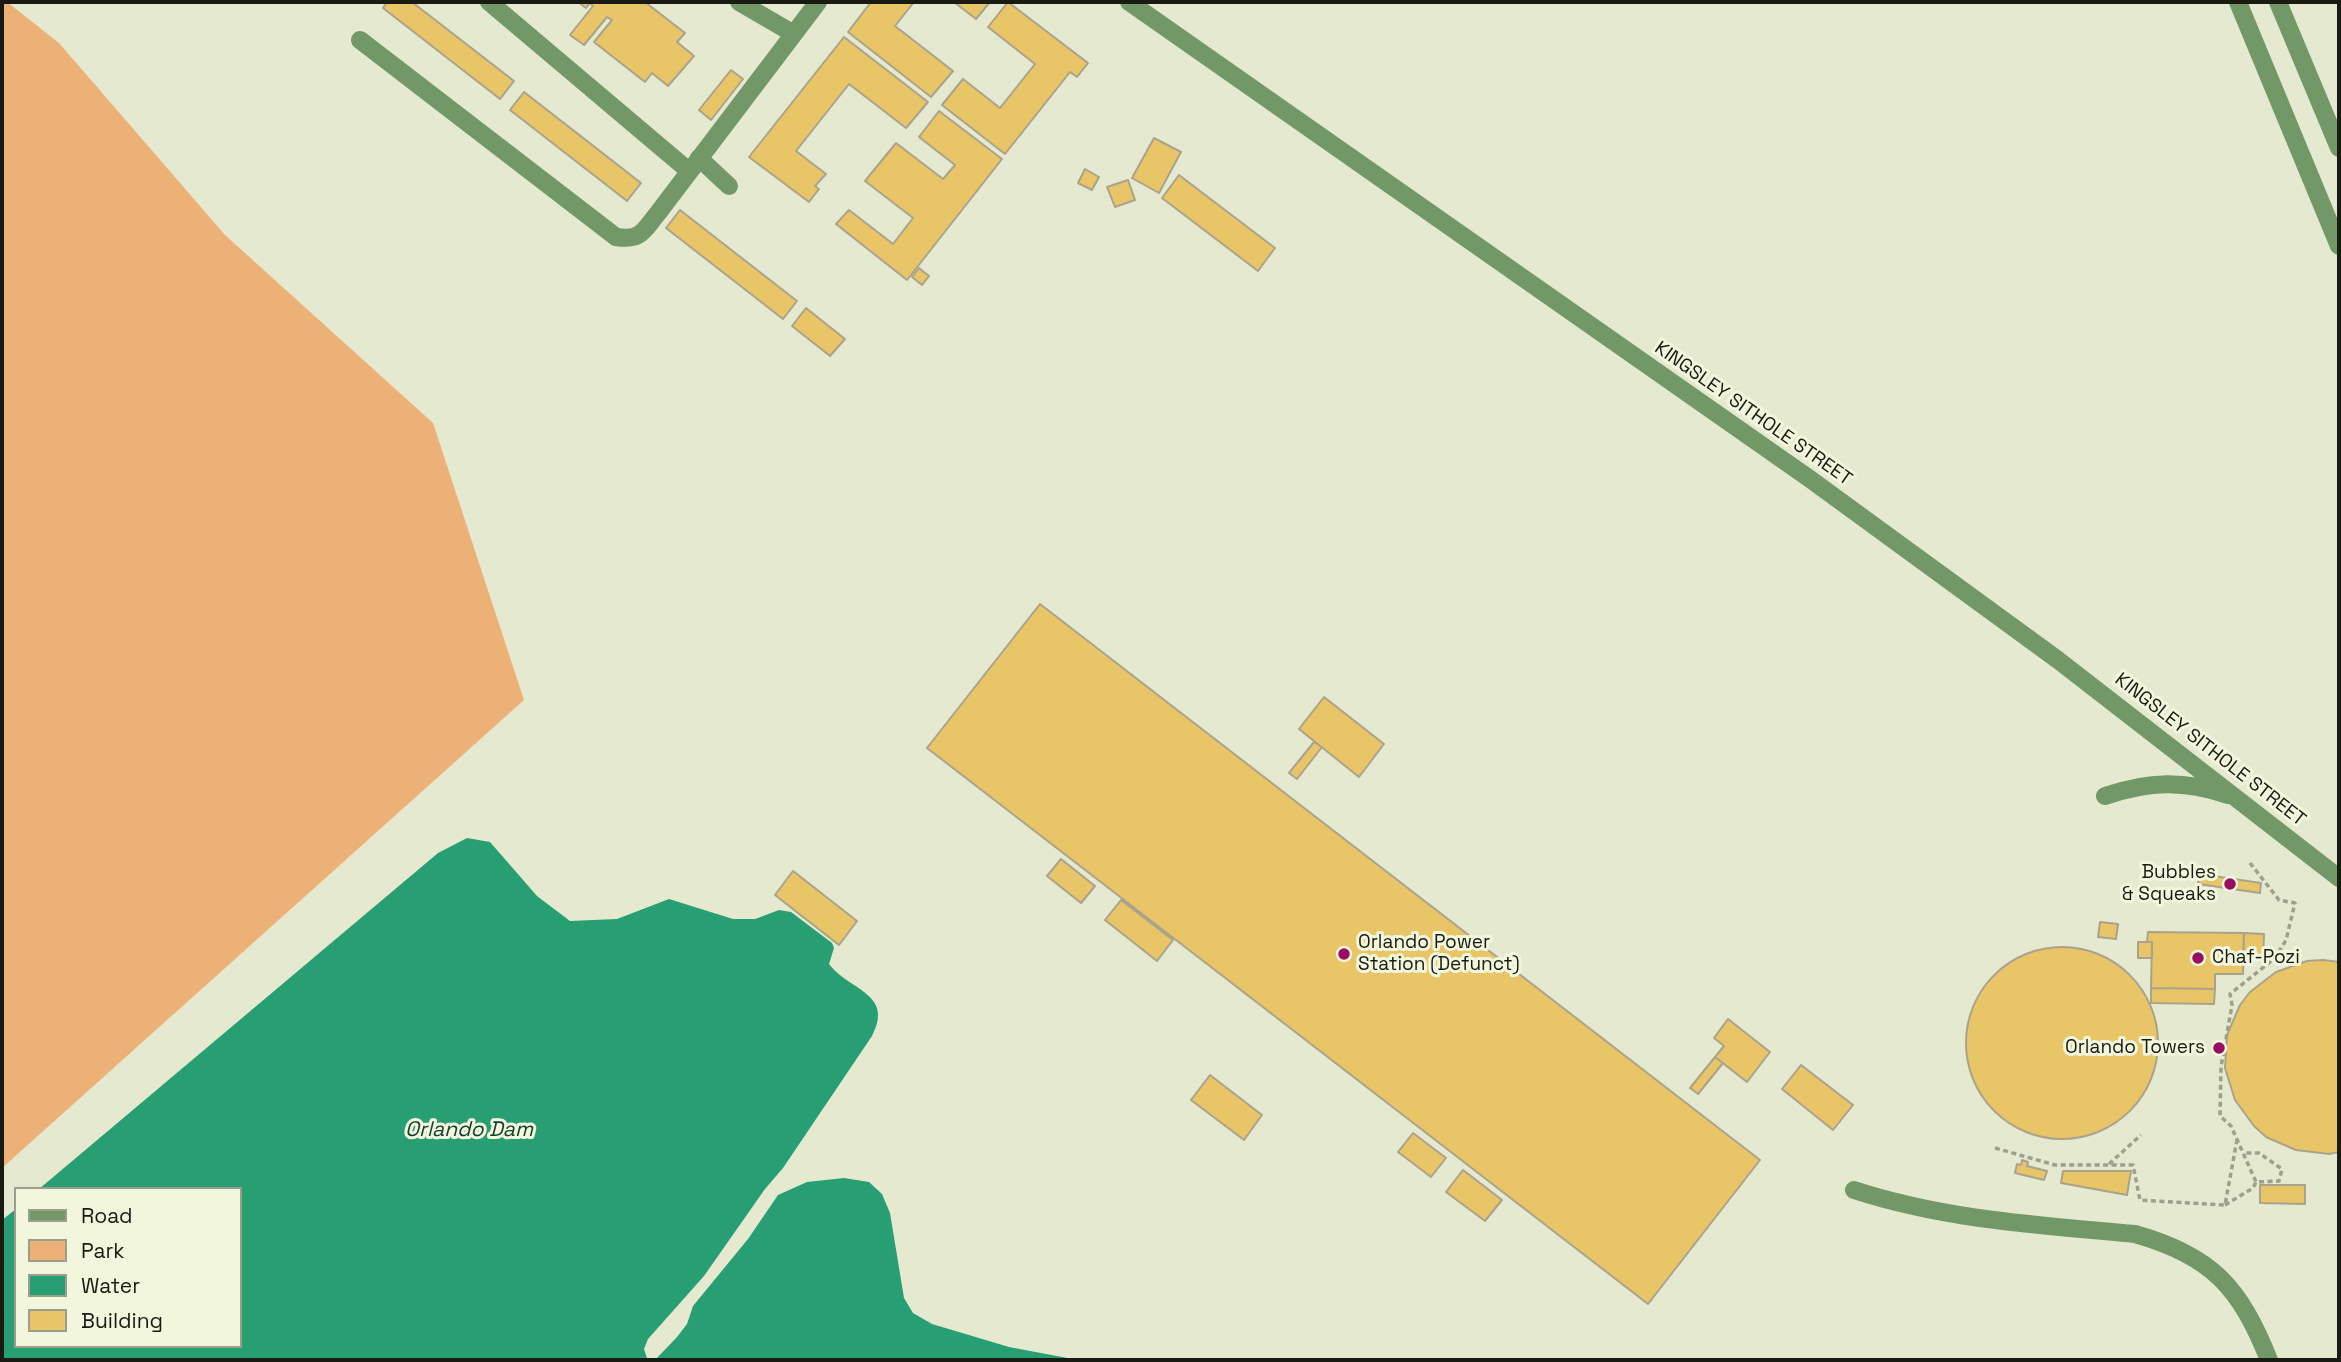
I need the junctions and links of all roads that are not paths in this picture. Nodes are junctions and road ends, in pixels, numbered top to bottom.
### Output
1 (489, 2) edge
2 (739, 2) edge
3 (818, 2) edge
4 (1129, 2) edge
5 (2238, 2) edge
6 (2278, 2) edge
7 (794, 34) junction
8 (360, 40) dead end
9 (2339, 148) edge
10 (694, 164) junction
11 (729, 186) dead end
12 (2339, 246) edge
13 (2105, 796) dead end
14 (2241, 800) junction
15 (2339, 878) edge
16 (1854, 1190) dead end
17 (2269, 1360) edge

1 - 10 street
2 - 7 street
3 - 7 street
4 - 14 street, KINGSLEY SITHOLE STREET
5 - 12 street
6 - 9 street
7 - 10 street
8 - 10 street
10 - 11 street
13 - 14 street
14 - 15 street, KINGSLEY SITHOLE STREET
16 - 17 street

